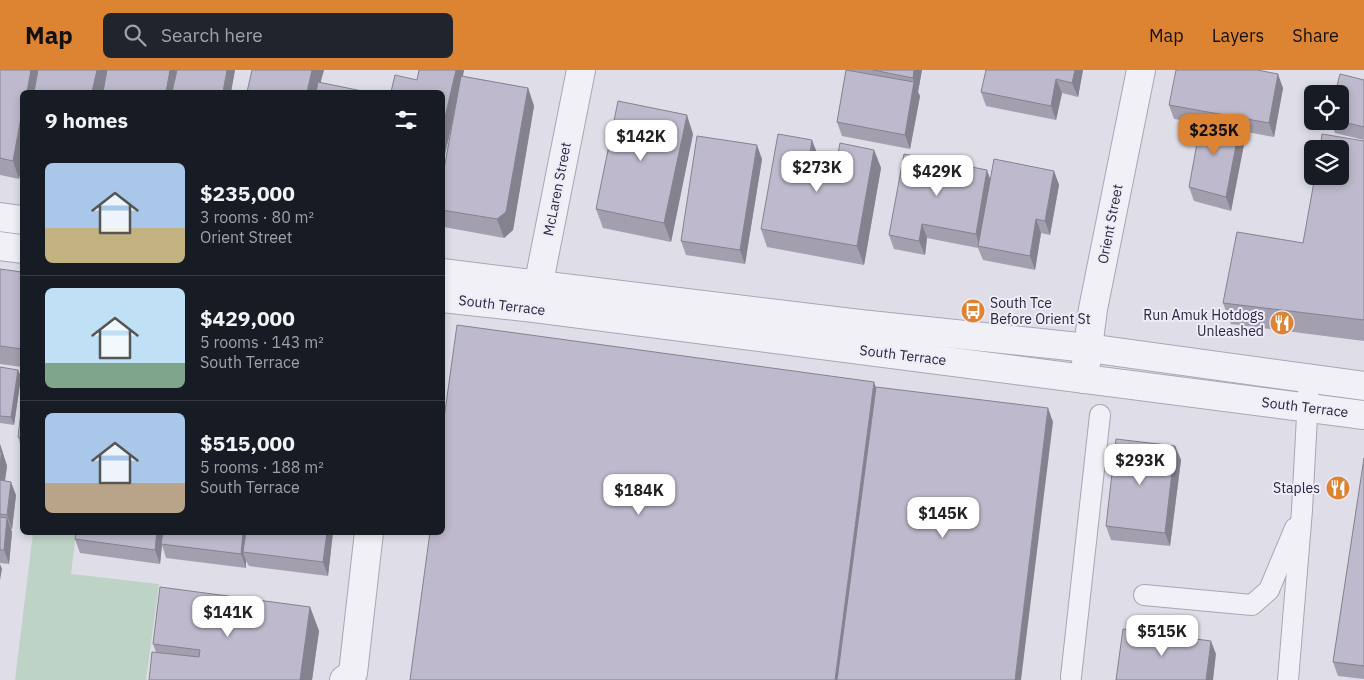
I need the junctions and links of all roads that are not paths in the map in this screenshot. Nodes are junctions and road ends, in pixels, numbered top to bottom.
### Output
1 (581, 70) edge
2 (1140, 70) edge
3 (0, 217) edge
4 (20, 220) edge
5 (0, 246) edge
6 (20, 249) edge
7 (445, 274) edge
8 (536, 297) junction
9 (445, 298) edge
10 (1088, 348) junction
11 (1084, 379) junction
12 (1309, 379) junction
13 (1364, 386) edge
14 (1308, 407) junction
15 (1364, 414) edge
16 (1100, 415) dead end
17 (1302, 510) junction
18 (369, 535) edge
19 (1144, 595) dead end
20 (1071, 677) dead end
21 (344, 680) edge
22 (1288, 680) edge

1 - 8 street, McLaren Street
2 - 10 street, Orient Street
3 - 4 street
5 - 6 street
7 - 8 street, South Terrace
8 - 9 street, South Terrace
8 - 10 street, South Terrace
8 - 11 street, South Terrace
10 - 11 street, Orient Street
10 - 12 street, South Terrace
11 - 14 street, South Terrace
12 - 13 street, South Terrace
12 - 14 lane
14 - 15 street, South Terrace
14 - 17 lane
16 - 20 lane
17 - 19 lane
17 - 22 lane
18 - 21 street

